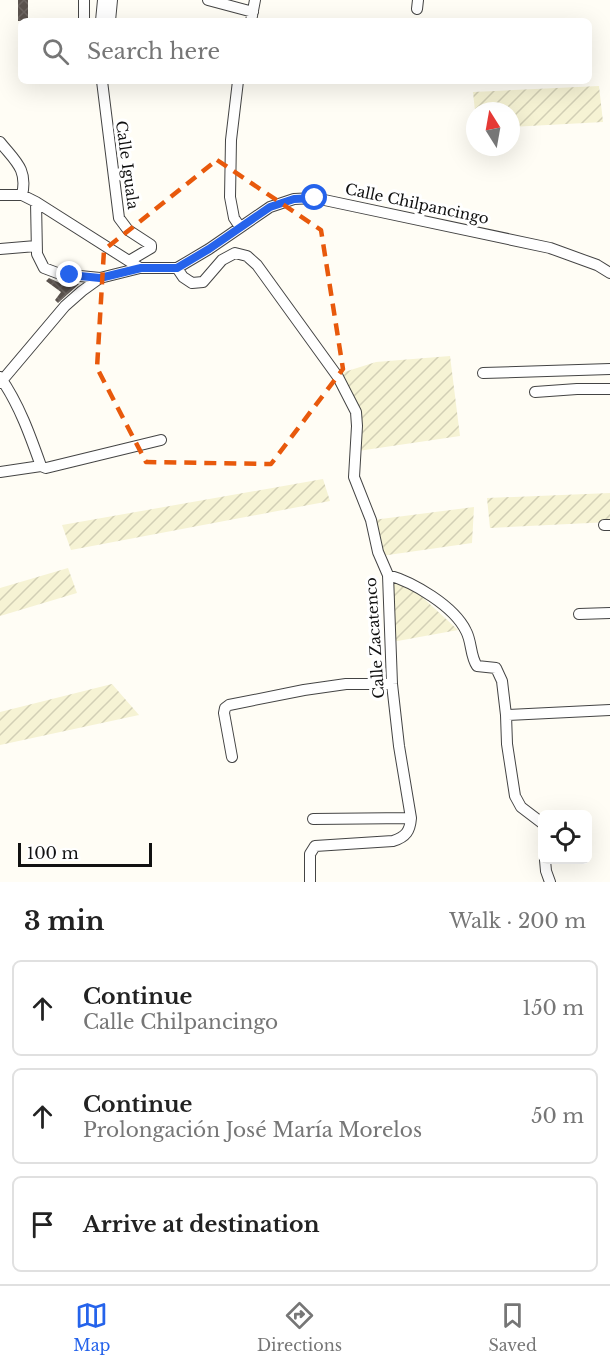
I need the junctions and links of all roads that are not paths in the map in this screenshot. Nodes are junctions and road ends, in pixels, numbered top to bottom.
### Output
1 (84, 0) edge
2 (102, 0) edge
3 (112, 0) edge
4 (208, 0) edge
5 (255, 0) edge
6 (252, 16) edge
7 (84, 18) edge
8 (101, 18) edge
9 (110, 18) edge
10 (102, 84) edge
11 (238, 84) edge
12 (0, 142) edge
13 (0, 195) edge
14 (22, 195) junction
15 (36, 202) junction
16 (240, 227) junction
17 (36, 246) junction
18 (0, 249) edge
19 (129, 261) junction
20 (141, 268) junction
21 (177, 268) junction
22 (610, 273) edge
23 (100, 278) junction
24 (610, 369) edge
25 (483, 373) dead end
26 (1, 380) edge
27 (610, 389) edge
28 (535, 392) dead end
29 (161, 440) dead end
30 (41, 466) junction
31 (0, 472) edge
32 (388, 575) junction
33 (610, 613) edge
34 (579, 614) dead end
35 (392, 684) junction
36 (610, 710) edge
37 (506, 715) junction
38 (232, 757) dead end
39 (411, 818) junction
40 (313, 819) dead end
41 (538, 819) edge
42 (545, 864) edge
43 (310, 882) edge
44 (550, 882) edge

1 - 7 street
2 - 8 street
3 - 9 street
4 - 6 street
5 - 6 street
10 - 19 street, Calle Iguala
11 - 16 street
12 - 14 street
13 - 14 street
14 - 15 street
15 - 17 street
15 - 19 street
16 - 21 street, Calle Chilpancingo
16 - 22 street, Calle Chilpancingo
17 - 18 street
17 - 23 street
19 - 20 street
20 - 21 street
20 - 23 street
21 - 32 street, Calle Zacatenco
23 - 26 street
24 - 25 street
26 - 30 street
27 - 28 street
29 - 30 street
30 - 31 street
32 - 35 street, Calle Zacatenco
32 - 37 street
33 - 34 street
35 - 38 street
35 - 39 street, Calle Zacatenco
36 - 37 street
37 - 41 street
39 - 40 street
39 - 43 street
42 - 44 street

